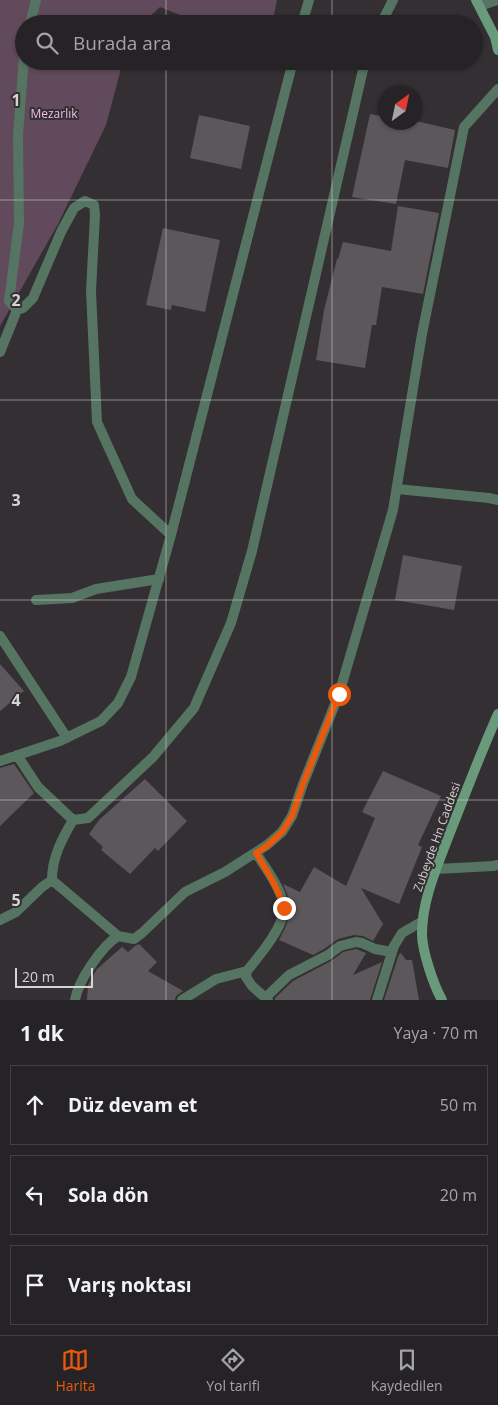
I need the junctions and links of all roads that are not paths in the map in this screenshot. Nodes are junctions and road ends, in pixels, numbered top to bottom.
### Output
1 (36, 0) edge
2 (308, 0) edge
3 (393, 0) edge
4 (497, 0) edge
5 (478, 3) edge
6 (32, 15) edge
7 (304, 15) edge
8 (386, 15) edge
9 (498, 50) edge
10 (23, 70) edge
11 (291, 70) edge
12 (363, 70) edge
13 (498, 89) edge
14 (17, 310) junction
15 (0, 352) edge
16 (397, 488) junction
17 (498, 500) edge
18 (171, 535) junction
19 (159, 579) junction
20 (36, 600) dead end
21 (0, 636) edge
22 (498, 714) edge
23 (67, 738) junction
24 (17, 755) junction
25 (0, 761) edge
26 (73, 820) junction
27 (256, 853) junction
28 (498, 865) edge
29 (437, 869) junction
30 (52, 880) junction
31 (0, 920) edge
32 (423, 921) junction
33 (118, 936) junction
34 (392, 952) junction
35 (247, 971) junction
36 (267, 999) edge
37 (75, 1000) edge
38 (182, 1000) edge
39 (377, 1000) edge
40 (442, 1000) edge

1 - 6 street
2 - 7 street
3 - 8 street
4 - 5 street
5 - 9 main road
10 - 14 street
11 - 18 street
12 - 26 street
13 - 16 street
14 - 15 street
14 - 18 street
16 - 17 street
16 - 27 street
18 - 19 street
19 - 20 street
19 - 23 street
21 - 23 street
22 - 29 main road, Zubeyde Hn Caddesi
23 - 24 street
24 - 25 street
24 - 26 street
26 - 30 street
27 - 33 street
27 - 35 street
28 - 29 street
29 - 32 main road, Zubeyde Hn Caddesi
30 - 31 street
30 - 33 street
32 - 34 street
32 - 40 main road, Zubeyde Hn Caddesi
33 - 37 street
34 - 36 street
34 - 39 street
35 - 36 street
35 - 38 street

